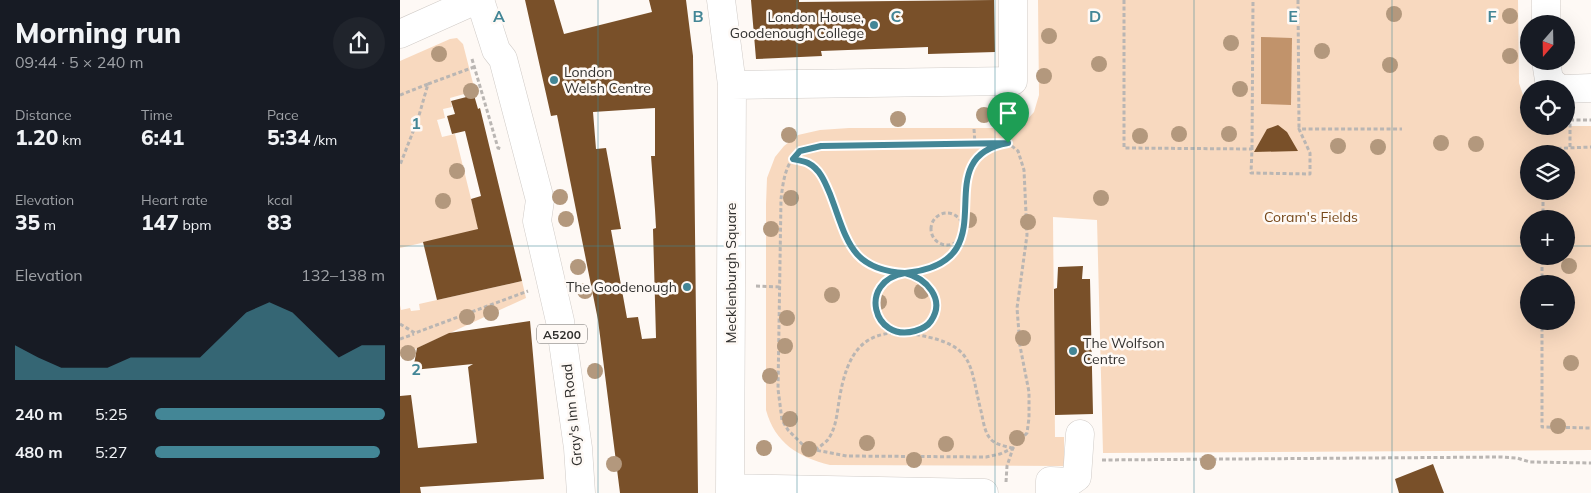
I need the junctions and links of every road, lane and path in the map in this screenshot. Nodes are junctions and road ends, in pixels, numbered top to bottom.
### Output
1 (478, 0) edge
2 (720, 0) edge
3 (1013, 0) edge
4 (1124, 0) edge
5 (1253, 0) edge
6 (1298, 0) edge
7 (1546, 0) edge
8 (1546, 15) edge
9 (400, 34) edge
10 (474, 67) dead end
11 (428, 84) junction
12 (732, 85) junction
13 (1591, 88) edge
14 (1575, 92) edge
15 (400, 96) edge
16 (1575, 120) edge
17 (1591, 120) edge
18 (974, 129) dead end
19 (1299, 129) junction
20 (1402, 129) dead end
21 (1008, 143) junction
22 (975, 144) junction
23 (1575, 147) edge
24 (1591, 147) edge
25 (1252, 149) junction
26 (793, 159) junction
27 (400, 165) edge
28 (963, 233) junction
29 (905, 273) junction
30 (531, 291) dead end
31 (400, 324) edge
32 (1542, 330) edge
33 (415, 333) junction
34 (904, 333) junction
35 (400, 339) edge
36 (1591, 428) edge
37 (1080, 434) dead end
38 (1013, 448) junction
39 (815, 450) junction
40 (1096, 462) dead end
41 (1591, 463) edge
42 (995, 488) edge
43 (730, 490) edge
44 (581, 493) edge
45 (1050, 493) edge

1 - 9 street
1 - 44 street, Gray's Inn Road / A5200
2 - 12 street, Mecklenburgh Square
3 - 12 street
4 - 25 path
5 - 25 path
6 - 19 path
7 - 8 street
10 - 11 path
11 - 15 path
11 - 27 path
12 - 43 street, Mecklenburgh Square
13 - 14 street
16 - 17 path
18 - 22 path
19 - 20 path
19 - 25 path
21 - 22 path
21 - 28 path
21 - 38 path
22 - 26 path
23 - 24 path
26 - 29 path
26 - 39 path
28 - 28 path
28 - 29 path
29 - 34 path
29 - 34 path
30 - 33 path
31 - 33 path
32 - 36 path
33 - 35 path
34 - 38 path
34 - 39 path
37 - 45 street
38 - 39 path
38 - 42 path
40 - 41 path
42 - 43 street, Mecklenburgh Square

